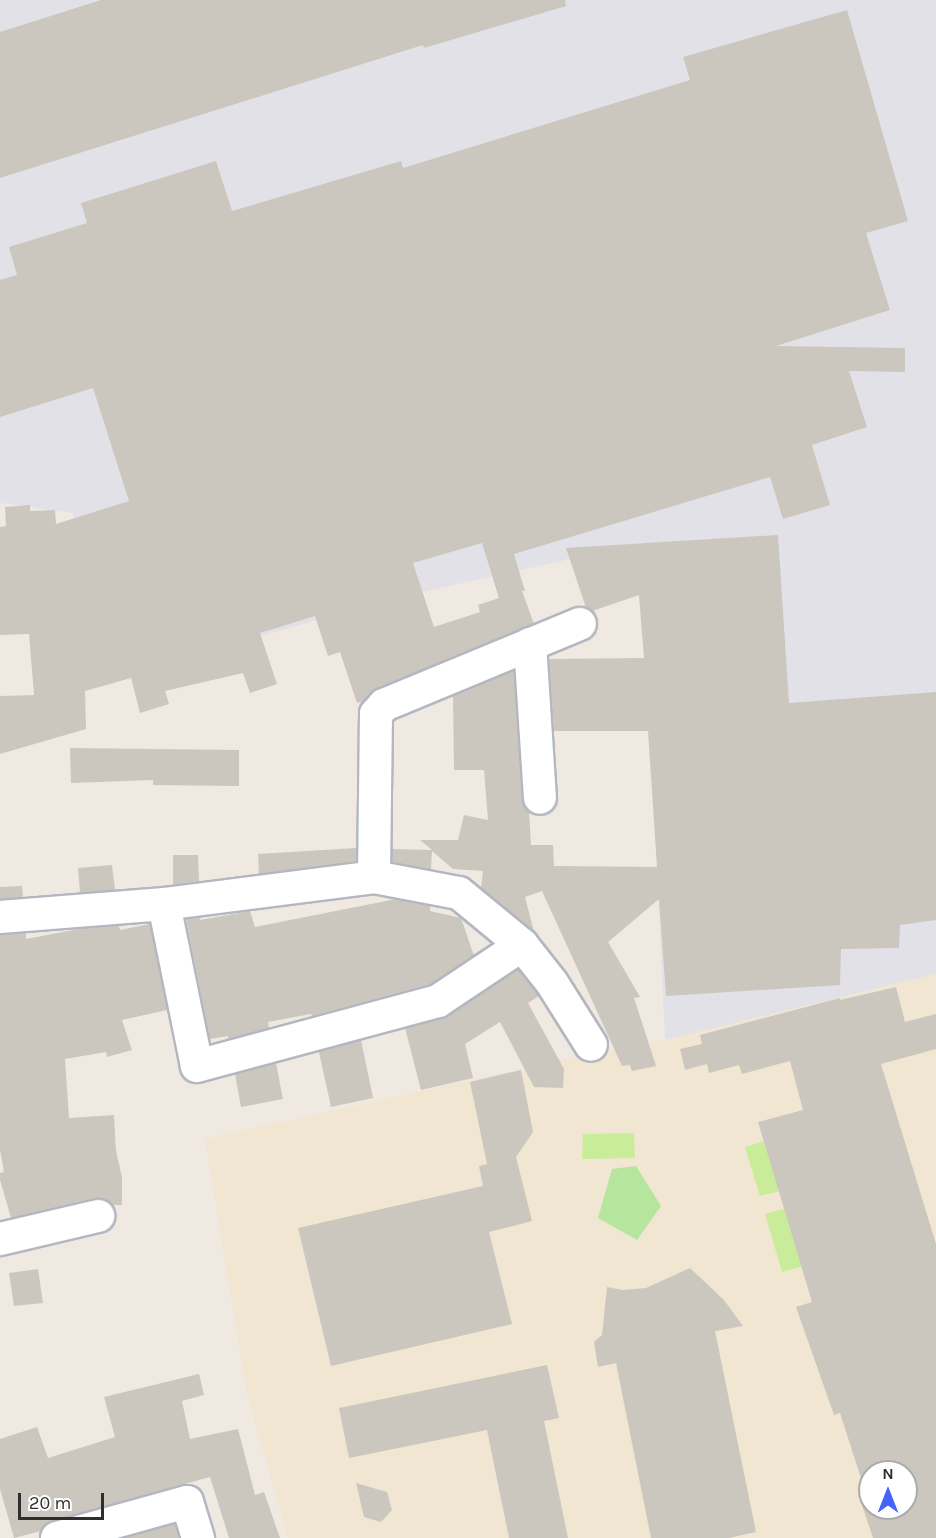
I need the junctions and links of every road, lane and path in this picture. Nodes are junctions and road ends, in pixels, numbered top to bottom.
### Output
1 (580, 624) dead end
2 (530, 644) junction
3 (540, 798) dead end
4 (374, 878) junction
5 (164, 904) junction
6 (0, 917) edge
7 (522, 945) junction
8 (591, 1045) dead end
9 (98, 1216) dead end
10 (0, 1239) edge
11 (57, 1538) edge
12 (198, 1538) edge

1 - 2 street
2 - 3 street
2 - 4 street
4 - 5 street
4 - 7 street
5 - 6 street
5 - 7 street
7 - 8 street
9 - 10 street
11 - 12 street

